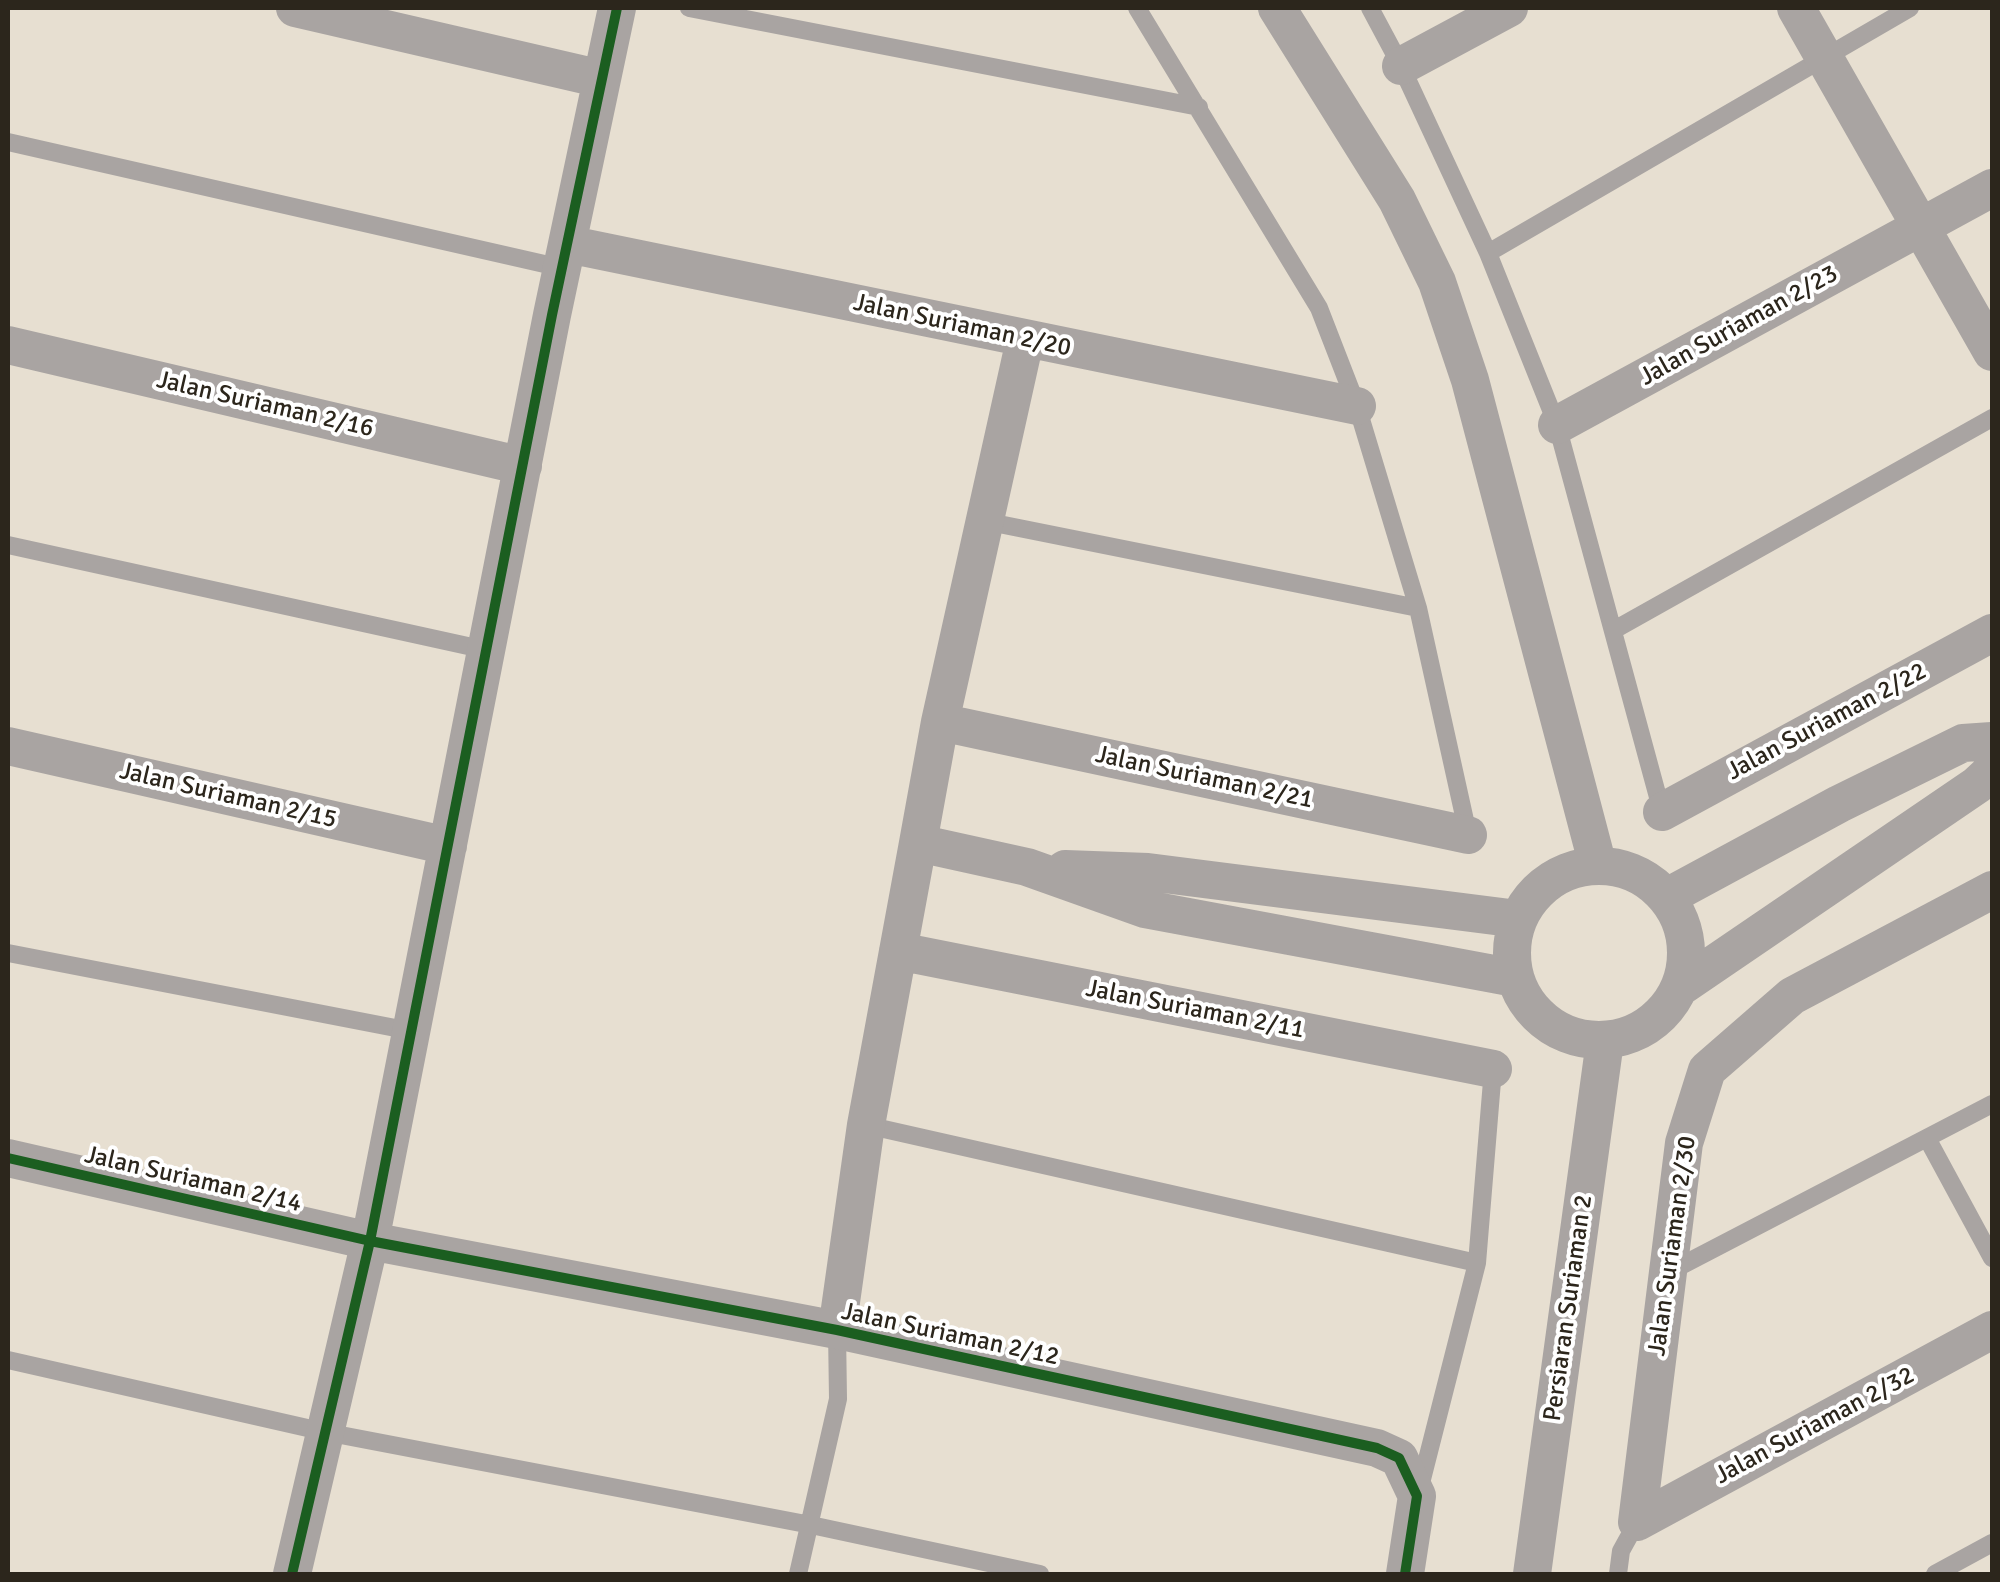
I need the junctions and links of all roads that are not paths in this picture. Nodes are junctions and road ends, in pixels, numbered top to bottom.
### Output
1 (295, 8) edge
2 (617, 8) edge
3 (689, 8) edge
4 (1138, 8) edge
5 (1277, 8) edge
6 (1370, 8) edge
7 (1509, 8) edge
8 (1796, 8) edge
9 (1910, 8) edge
10 (1823, 58) junction
11 (1402, 66) junction
12 (602, 79) junction
13 (1200, 107) junction
14 (8, 142) edge
15 (1992, 188) edge
16 (1922, 227) junction
17 (1488, 253) junction
18 (565, 256) junction
19 (1025, 340) junction
20 (8, 344) edge
21 (1992, 352) edge
22 (1357, 406) junction
23 (1992, 418) edge
24 (1558, 425) junction
25 (523, 466) junction
26 (984, 521) junction
27 (8, 545) edge
28 (1418, 608) junction
29 (1614, 630) junction
30 (1992, 633) edge
31 (486, 650) junction
32 (940, 722) junction
33 (1992, 741) edge
34 (8, 746) edge
35 (1992, 772) edge
36 (1662, 812) joint
37 (1468, 835) joint
38 (918, 842) junction
39 (448, 846) junction
40 (1598, 866) junction
41 (1027, 867) junction
42 (1992, 890) edge
43 (1666, 897) junction
44 (1518, 920) junction
45 (898, 952) junction
46 (8, 953) edge
47 (1514, 978) junction
48 (1679, 988) junction
49 (410, 1031) junction
50 (1605, 1040) junction
51 (1492, 1069) joint
52 (1992, 1104) edge
53 (866, 1125) junction
54 (1926, 1138) junction
55 (8, 1158) edge
56 (370, 1240) junction
57 (1992, 1258) edge
58 (1477, 1263) junction
59 (1668, 1272) junction
60 (836, 1330) junction
61 (1992, 1330) edge
62 (8, 1360) edge
63 (325, 1432) junction
64 (1417, 1496) junction
65 (1637, 1522) junction
66 (810, 1524) junction
67 (1992, 1544) edge
68 (292, 1574) edge
69 (798, 1574) edge
70 (1040, 1574) edge
71 (1405, 1574) edge
72 (1532, 1574) edge
73 (1618, 1574) edge
74 (1935, 1574) edge

1 - 12 street
2 - 12 street
3 - 13 lane
4 - 13 lane
5 - 40 street
6 - 11 lane
7 - 11 street
8 - 10 street
9 - 10 lane
10 - 16 street
10 - 17 lane
11 - 17 lane
12 - 18 street
13 - 22 lane
14 - 18 lane
15 - 16 street, Jalan Suriaman 2/23
16 - 21 street
16 - 24 street, Jalan Suriaman 2/23
17 - 24 lane
18 - 19 street, Jalan Suriaman 2/20
18 - 25 street
19 - 22 street, Jalan Suriaman 2/20
19 - 26 street
20 - 25 street, Jalan Suriaman 2/16
22 - 28 lane
23 - 29 lane
24 - 29 lane
25 - 31 street
26 - 28 lane
26 - 32 street
27 - 31 lane
28 - 37 lane
29 - 36 lane
30 - 36 street, Jalan Suriaman 2/22
31 - 39 street
32 - 37 street, Jalan Suriaman 2/21
32 - 38 street
33 - 43 street
34 - 39 street, Jalan Suriaman 2/15
35 - 48 street
38 - 41 street
38 - 45 street
39 - 49 street
40 - 43 street
40 - 44 street
41 - 44 street
41 - 47 street
42 - 59 street, Jalan Suriaman 2/30
43 - 48 street
44 - 47 street
45 - 51 street, Jalan Suriaman 2/11
45 - 53 street
46 - 49 lane
47 - 50 street
48 - 50 street
49 - 56 street
50 - 72 street, Persiaran Suriaman 2
51 - 58 lane
52 - 54 lane
53 - 58 lane
53 - 60 street
54 - 57 lane
54 - 59 lane
55 - 56 street, Jalan Suriaman 2/14
56 - 60 street, Jalan Suriaman 2/12
56 - 63 street
58 - 64 lane
59 - 65 street, Jalan Suriaman 2/30
60 - 64 street, Jalan Suriaman 2/12
60 - 66 lane
61 - 65 street, Jalan Suriaman 2/32
62 - 63 lane
63 - 66 lane
63 - 68 street
64 - 71 street
65 - 73 lane
66 - 69 lane
66 - 70 lane
67 - 74 lane

